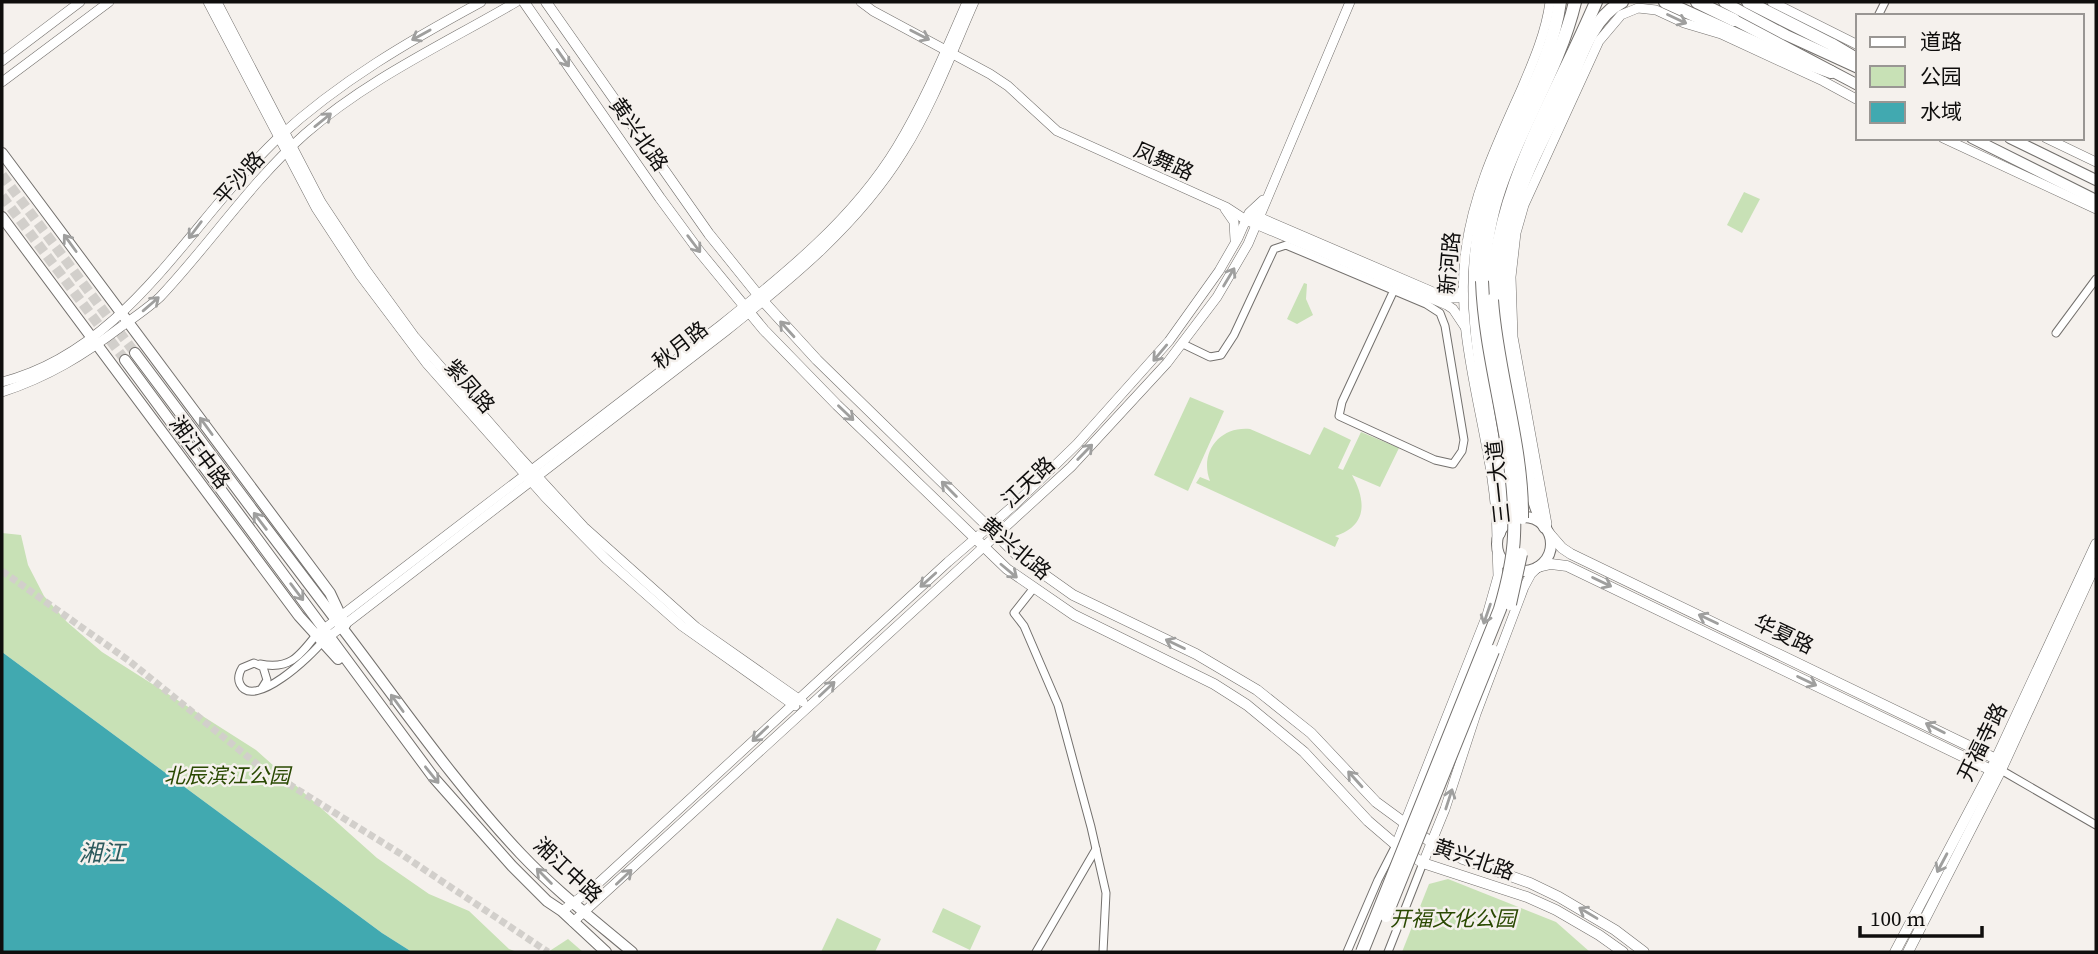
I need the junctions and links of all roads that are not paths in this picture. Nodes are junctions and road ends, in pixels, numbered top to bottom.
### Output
1 (80, 2) edge
2 (109, 2) edge
3 (208, 2) edge
4 (216, 2) edge
5 (481, 2) edge
6 (516, 2) edge
7 (524, 2) edge
8 (545, 2) edge
9 (861, 2) edge
10 (967, 2) edge
11 (974, 2) edge
12 (1348, 2) edge
13 (1550, 2) edge
14 (1560, 2) edge
15 (1596, 2) edge
16 (1665, 2) edge
17 (1698, 2) edge
18 (1706, 2) edge
19 (1724, 2) edge
20 (1772, 2) edge
21 (1624, 5) edge
22 (1574, 7) edge
23 (1740, 11) edge
24 (1721, 34) junction
25 (1856, 44) edge
26 (949, 50) junction
27 (1772, 50) junction
28 (1856, 59) edge
29 (2, 61) edge
30 (1856, 67) edge
31 (1830, 72) junction
32 (2, 82) edge
33 (1856, 84) edge
34 (1856, 99) edge
35 (281, 136) junction
36 (1947, 140) edge
37 (1976, 140) edge
38 (2014, 140) edge
39 (2050, 140) edge
40 (288, 150) junction
41 (2, 153) edge
42 (2096, 162) edge
43 (2096, 180) edge
44 (1490, 188) junction
45 (1519, 194) junction
46 (2096, 200) edge
47 (1214, 202) junction
48 (1266, 203) junction
49 (2096, 209) edge
50 (2, 216) edge
51 (1248, 217) junction
52 (1258, 221) junction
53 (1496, 222) junction
54 (1274, 224) junction
55 (1283, 236) junction
56 (1231, 250) junction
57 (1243, 253) junction
58 (1489, 261) junction
59 (2096, 279) edge
60 (1394, 290) junction
61 (1468, 290) junction
62 (1502, 293) junction
63 (761, 298) junction
64 (747, 309) junction
65 (125, 317) junction
66 (1465, 327) junction
67 (2056, 333) dead end
68 (94, 341) junction
69 (1183, 344) junction
70 (135, 353) tunnel mouth
71 (124, 360) tunnel mouth
72 (2, 382) edge
73 (2, 392) edge
74 (530, 475) junction
75 (1547, 530) junction
76 (992, 531) junction
77 (1497, 540) junction
78 (978, 543) junction
79 (2096, 544) edge
80 (2096, 563) edge
81 (1538, 567) junction
82 (1033, 589) junction
83 (341, 622) junction
84 (323, 636) junction
85 (259, 664) junction
86 (262, 688) junction
87 (795, 702) junction
88 (806, 709) junction
89 (1996, 759) junction
90 (1996, 770) junction
91 (1405, 825) junction
92 (2096, 825) edge
93 (1432, 843) junction
94 (1396, 845) junction
95 (1096, 849) junction
96 (1423, 863) junction
97 (573, 901) junction
98 (562, 911) junction
99 (584, 912) junction
100 (573, 922) junction
101 (606, 952) edge
102 (632, 952) edge
103 (1036, 952) edge
104 (1103, 952) edge
105 (1347, 952) edge
106 (1362, 952) edge
107 (1371, 952) edge
108 (1388, 952) edge
109 (1623, 952) edge
110 (1644, 952) edge
111 (1895, 952) edge
112 (1908, 952) edge

1 - 29 street
2 - 32 street
3 - 35 street, 紫凤路
4 - 35 street, 紫凤路
5 -> 35 street, 平沙路
40 -> 6 street, 平沙路
7 -> 64 main road, 黄兴北路
8 - 63 main road, 黄兴北路
9 -> 26 street, 凤舞路
10 - 26 street, 秋月路
11 - 26 street, 秋月路
12 - 48 street, 江天路
12 - 51 street, 江天路
13 - 61 street, 新河路
14 - 44 highway
15 - 53 highway, 三一大道
16 - 27 highway
17 - 23 highway
18 - 23 main road
19 - 23 main road
20 - 25 street
21 -> 24 street
21 - 45 highway
21 - 75 street
22 - 53 highway, 三一大道
23 - 28 highway
23 - 30 main road
23 - 31 main road
24 - 27 main road
24 - 34 street
26 - 47 street, 凤舞路
26 - 63 street, 秋月路
27 - 31 highway
31 - 33 main road
35 - 40 street, 紫凤路
35 -> 65 street, 平沙路
36 - 49 street
37 - 46 main road
38 - 43 main road
39 - 42 street
65 -> 40 street, 平沙路
40 - 74 street, 紫凤路
65 -> 41 main road, 湘江中路
44 - 53 highway
44 - 61 highway
45 - 53 highway
45 - 62 highway
47 - 51 street, 凤舞路
47 - 56 street
48 - 52 street, 江天路
48 - 54 street
50 - 68 main road, 湘江中路
51 - 52 street, 凤舞路
51 - 56 street, 江天路
52 - 54 street, 凤舞路
52 - 55 street, 凤舞路
52 - 57 street, 江天路
53 - 58 highway, 三一大道
54 - 61 street, 凤舞路
55 - 57 street
55 - 66 street, 凤舞路
56 -> 76 street, 江天路
69 -> 57 street, 江天路
58 - 61 highway
58 - 62 highway
58 - 106 highway, 三一大道, bridge
58 - 107 highway, 三一大道, bridge
59 - 67 street
60 - 60 street
60 - 69 street
61 - 66 street, 新河路
61 - 77 highway
62 - 75 highway
63 - 64 street, 秋月路
76 -> 63 main road, 黄兴北路
64 - 74 street, 秋月路
64 -> 78 main road, 黄兴北路
65 - 68 street, 平沙路
83 -> 65 main road, 湘江中路
66 - 77 street, 新河路
68 - 72 street, 平沙路
68 - 73 street, 平沙路
68 - 84 main road, 湘江中路
76 -> 69 street, 江天路
83 -> 70 main road, 湘江中路
71 -> 84 main road, 湘江中路
74 - 83 street, 秋月路
74 - 87 street, 紫凤路
75 - 77 main road
75 - 81 main road
89 -> 75 main road, 华夏路
76 - 78 street, 江天路
91 -> 76 main road, 黄兴北路
77 - 81 main road
77 -> 91 street, 新河路
78 -> 82 main road, 黄兴北路
78 -> 87 street, 江天路
88 -> 78 street, 江天路
79 - 89 main road, 开福寺路
80 - 90 main road, 开福寺路
81 -> 90 main road, 华夏路
93 -> 81 street
82 - 94 main road, 黄兴北路
82 - 95 street
83 - 84 street, 秋月路
97 -> 83 main road, 湘江中路
84 - 85 street
84 - 86 street
84 -> 98 main road, 湘江中路
85 - 86 street
85 - 86 street
87 - 88 street, 紫凤路
87 -> 97 street, 江天路
99 -> 88 street, 江天路
89 - 90 main road
90 - 92 street, 华夏路
90 -> 111 main road, 开福寺路
90 - 112 main road, 开福寺路
91 - 93 main road, 黄兴北路
91 - 94 street, 新河路
93 - 96 street
110 -> 93 main road, 黄兴北路
94 - 96 main road, 黄兴北路
94 - 105 street
95 - 103 street
95 - 104 street
96 - 108 street
96 - 109 main road, 黄兴北路
97 - 98 street, 江天路
97 - 99 main road, 湘江中路
98 - 100 main road, 湘江中路
99 - 100 street, 江天路
99 - 102 main road, 湘江中路
100 - 101 main road, 湘江中路

